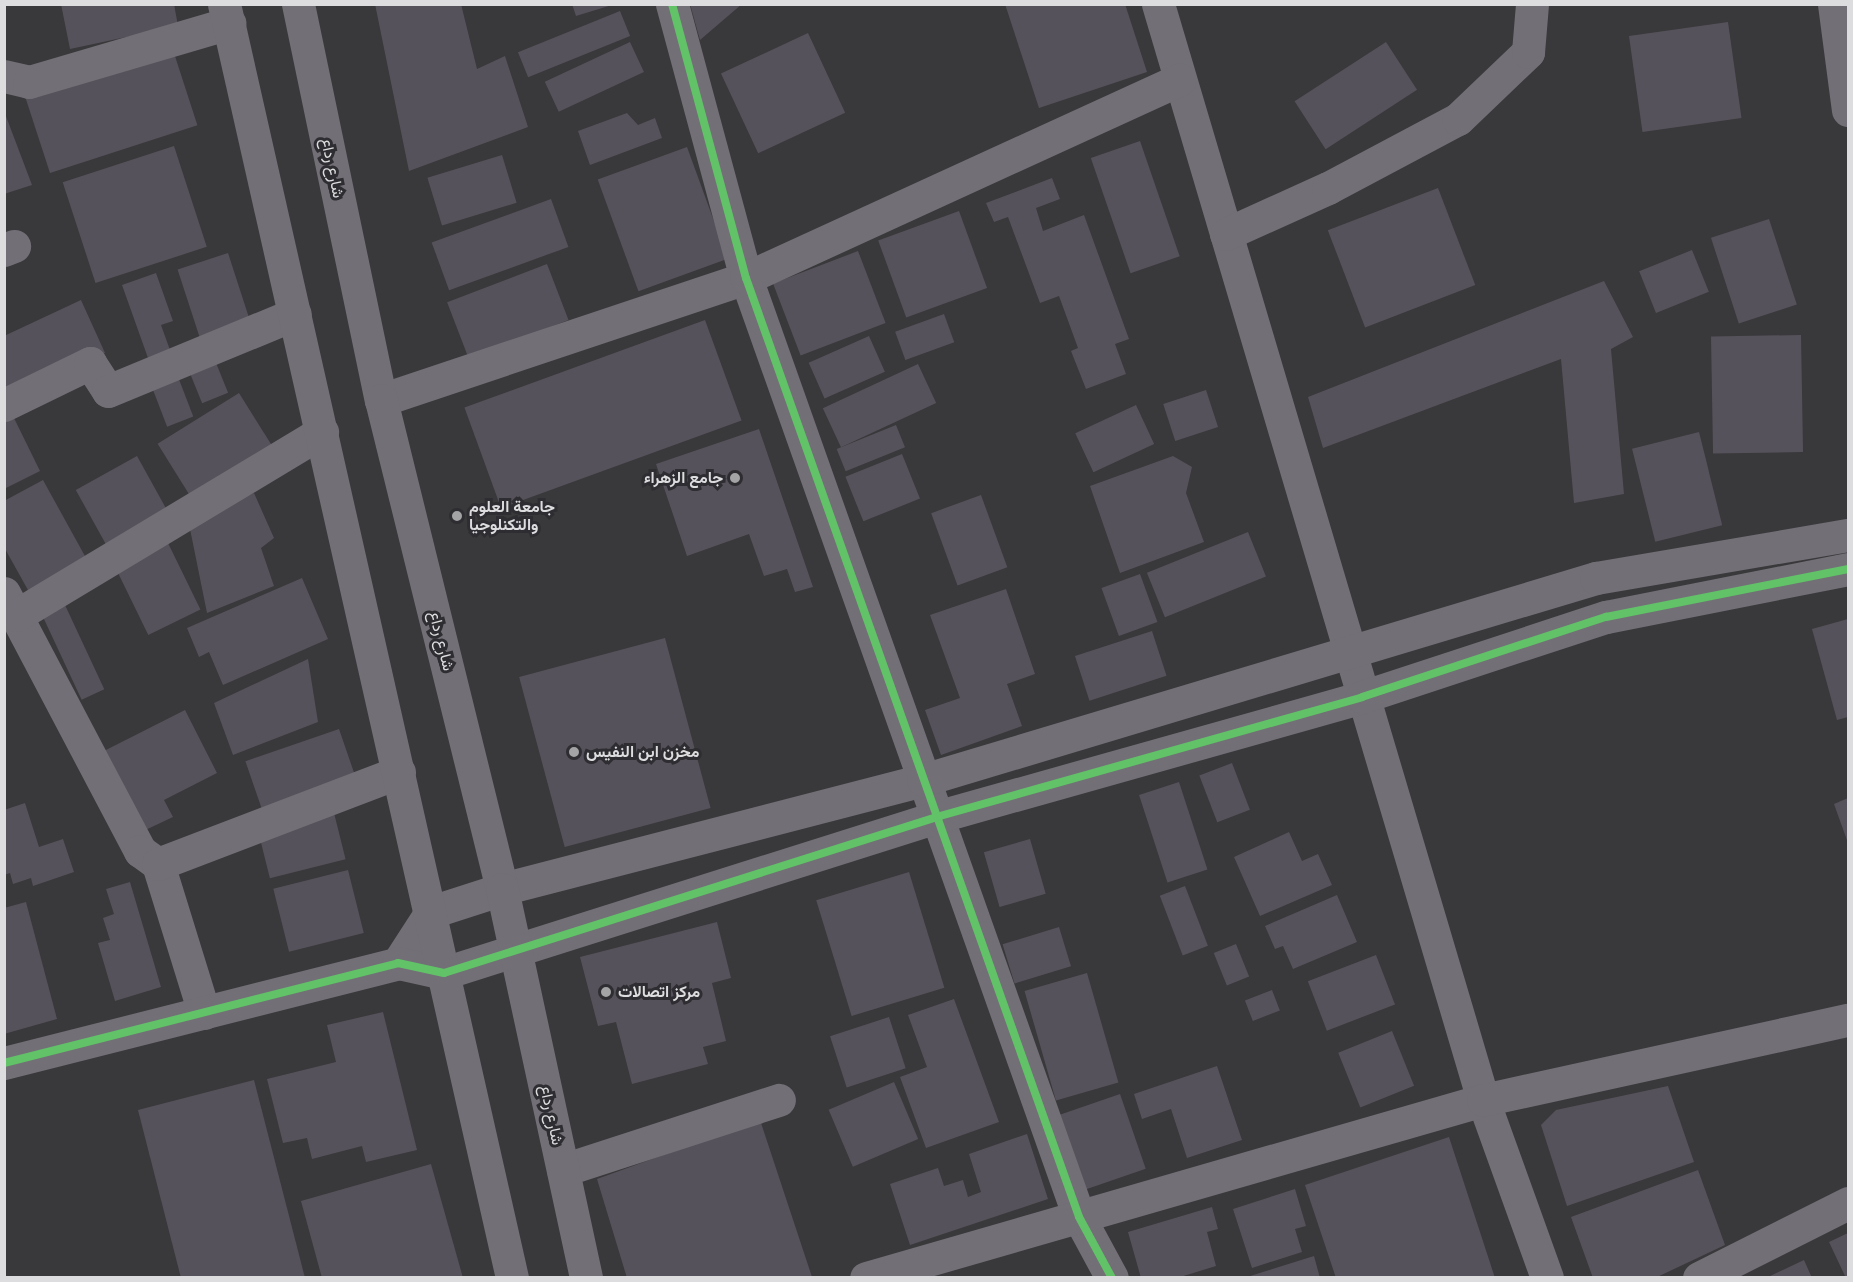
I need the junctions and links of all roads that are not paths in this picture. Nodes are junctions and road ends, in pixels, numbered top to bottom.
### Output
1 (298, 4) edge
2 (672, 4) edge
3 (1158, 4) edge
4 (1532, 4) edge
5 (1834, 4) edge
6 (226, 14) edge
7 (1847, 72) edge
8 (4, 76) edge
9 (1180, 79) junction
10 (1848, 110) edge
11 (1226, 234) junction
12 (746, 278) junction
13 (295, 314) junction
14 (381, 400) junction
15 (4, 405) edge
16 (321, 432) junction
17 (1848, 535) edge
18 (1848, 569) edge
19 (10, 604) edge
20 (1350, 655) junction
21 (1362, 697) junction
22 (399, 772) junction
23 (923, 780) junction
24 (940, 816) junction
25 (158, 864) junction
26 (502, 889) junction
27 (431, 912) junction
28 (516, 950) junction
29 (398, 963) junction
30 (444, 973) junction
31 (204, 1013) junction
32 (1848, 1020) edge
33 (4, 1063) edge
34 (779, 1100) dead end
35 (1484, 1100) junction
36 (563, 1170) junction
37 (1848, 1203) edge
38 (1079, 1217) junction
39 (513, 1278) edge
40 (586, 1278) edge
41 (866, 1278) edge
42 (1112, 1278) edge
43 (1547, 1278) edge
44 (1699, 1278) edge

1 - 14 street, شارع رداع
2 - 12 street
3 - 9 street
4 - 11 street
5 - 7 street
6 - 8 street
6 - 13 street
7 - 10 street
9 - 11 street
9 - 12 street
11 - 20 street
12 - 14 street
12 - 23 street
13 - 15 street
13 - 16 street
14 - 26 street, شارع رداع
16 - 19 street
16 - 22 street
17 - 20 street
18 - 21 street
19 - 25 street
20 - 21 street
20 - 23 street
21 - 24 street
21 - 35 street
22 - 25 street
22 - 27 street
23 - 24 street
23 - 26 street
24 - 28 street
24 - 38 street
25 - 31 street
26 - 27 street
26 - 28 street, شارع رداع
27 - 29 street
27 - 30 street
28 - 30 street
28 - 36 street, شارع رداع
29 - 30 street
29 - 31 street
30 - 39 street
31 - 33 street
32 - 35 street
34 - 36 street
35 - 38 street
35 - 43 street
36 - 40 street, شارع رداع
37 - 44 street
38 - 41 street
38 - 42 street

